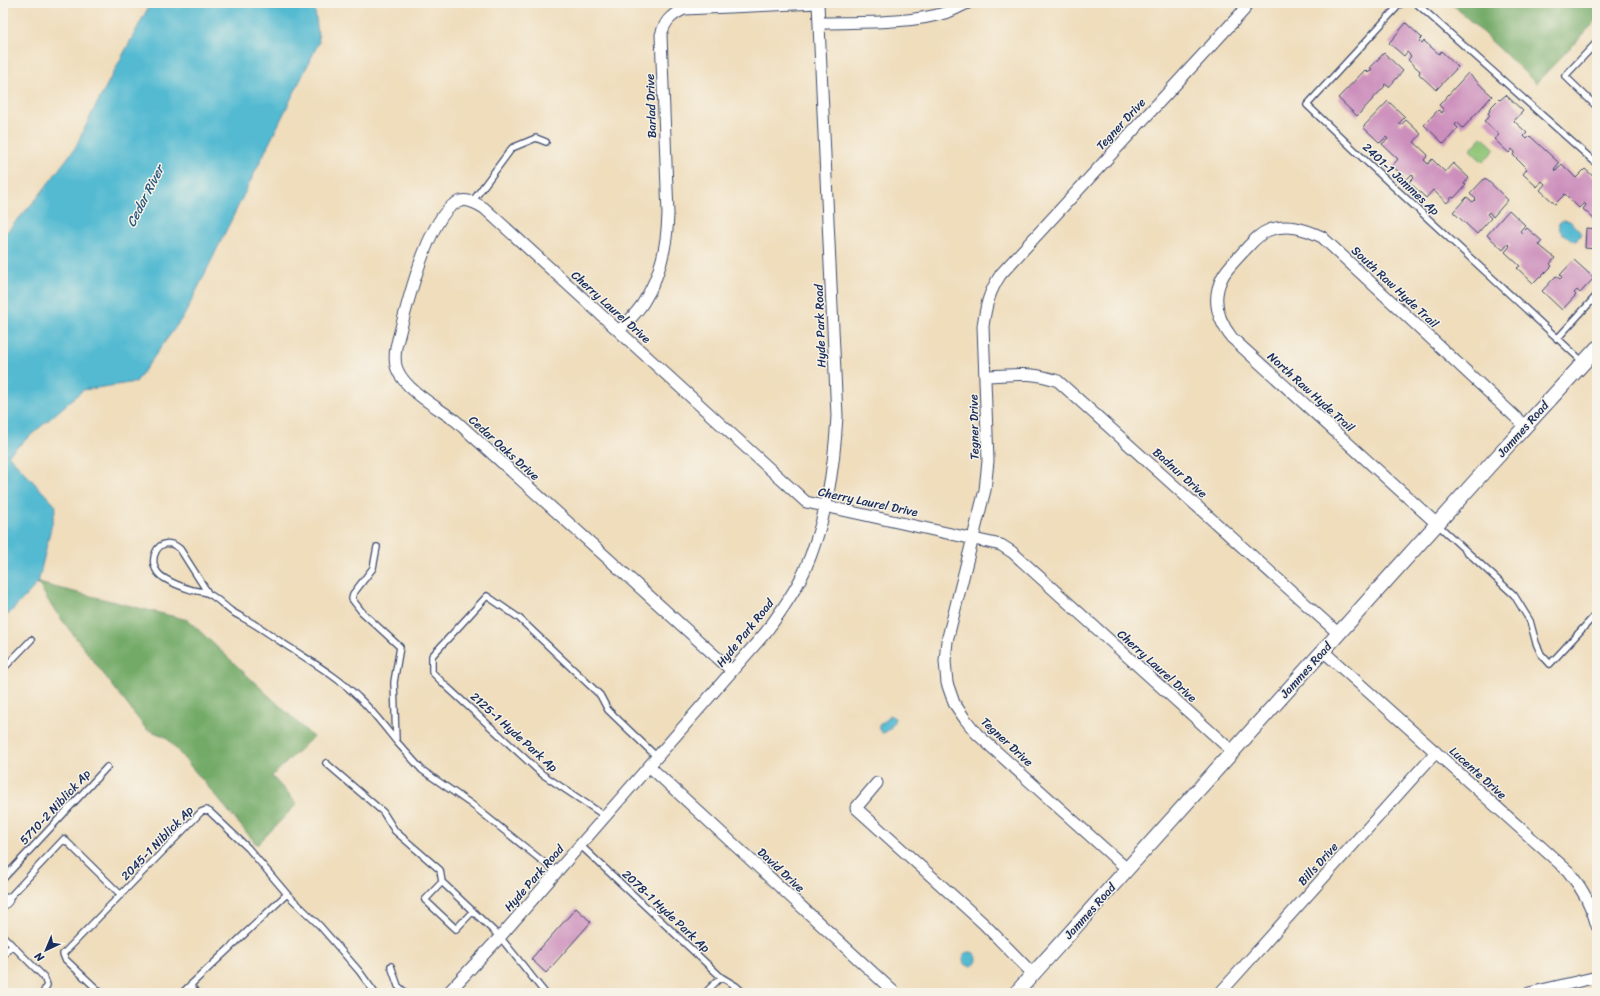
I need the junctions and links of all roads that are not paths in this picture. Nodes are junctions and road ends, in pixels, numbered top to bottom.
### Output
1 (817, 3) edge
2 (968, 3) edge
3 (1247, 3) edge
4 (1401, 3) edge
5 (1416, 3) edge
6 (820, 23) junction
7 (1597, 42) edge
8 (1597, 107) edge
9 (546, 142) dead end
10 (1597, 164) edge
11 (460, 201) joint
12 (472, 202) junction
13 (1235, 261) joint
14 (1597, 295) edge
15 (619, 331) junction
16 (1557, 339) junction
17 (1597, 348) edge
18 (1583, 363) junction
19 (986, 376) junction
20 (1525, 426) junction
21 (826, 506) junction
22 (1437, 524) junction
23 (973, 538) junction
24 (377, 547) dead end
25 (208, 593) junction
26 (1597, 613) edge
27 (1338, 634) junction
28 (31, 640) dead end
29 (1323, 651) junction
30 (3, 669) edge
31 (732, 672) junction
32 (396, 741) junction
33 (1233, 752) junction
34 (1436, 752) junction
35 (657, 757) junction
36 (326, 762) dead end
37 (649, 766) junction
38 (107, 767) dead end
39 (877, 783) dead end
40 (605, 816) junction
41 (580, 845) junction
42 (1127, 869) junction
43 (556, 872) junction
44 (3, 879) edge
45 (442, 882) junction
46 (288, 894) junction
47 (121, 895) junction
48 (4, 900) edge
49 (473, 911) junction
50 (1597, 926) edge
51 (3, 936) edge
52 (500, 937) junction
53 (12, 945) junction
54 (3, 956) edge
55 (391, 966) dead end
56 (1033, 974) junction
57 (721, 977) junction
58 (1597, 977) edge
59 (190, 985) junction
60 (736, 986) junction
61 (43, 993) edge
62 (101, 993) edge
63 (182, 993) edge
64 (197, 993) edge
65 (375, 993) edge
66 (406, 993) edge
67 (448, 993) edge
68 (545, 993) edge
69 (705, 993) edge
70 (729, 993) edge
71 (744, 993) edge
72 (895, 993) edge
73 (1016, 993) edge
74 (1220, 993) edge
75 (1529, 993) edge

1 - 6 street, Hyde Park Road
1 - 15 street, Barlad Drive
2 - 6 street
3 - 19 street, Tegner Drive
4 - 16 lane, 2401-1 Jammes Ap
5 - 10 lane
6 - 21 street, Hyde Park Road
7 - 8 lane
9 - 12 lane
11 - 12 street, Cherry Laurel Drive
11 - 31 street, Cedar Oaks Drive
12 - 15 street, Cherry Laurel Drive
13 - 20 street, South Raw Hyde Trail
13 - 22 street, North Raw Hyde Trail
14 - 16 lane
15 - 21 street, Cherry Laurel Drive
16 - 18 lane, 2401-1 Jammes Ap
17 - 18 street, Jammes Road
18 - 20 street, Jammes Road
19 - 23 street, Tegner Drive
19 - 27 street, Badnur Drive
20 - 22 street, Jammes Road
21 - 23 street, Cherry Laurel Drive
21 - 31 street, Hyde Park Road
22 - 26 lane
22 - 27 street, Jammes Road
23 - 33 street, Cherry Laurel Drive
23 - 42 street, Tegner Drive
24 - 32 lane
25 - 25 lane
25 - 32 lane
27 - 29 street, Jammes Road
28 - 30 lane
29 - 33 street, Jammes Road
29 - 34 street, Lucente Drive
31 - 35 street, Hyde Park Road
32 - 43 lane
33 - 42 street, Jammes Road
34 - 50 street, Lucente Drive
34 - 74 street, Bills Drive
35 - 37 street, Hyde Park Road
35 - 40 lane, 2125-1 Hyde Park Ap
36 - 45 lane
37 - 40 street, Hyde Park Road
37 - 72 street, David Drive
38 - 44 lane, 5710-2 Niblick Ap
39 - 56 street
40 - 41 street, Hyde Park Road
41 - 43 street, Hyde Park Road
41 - 57 lane, 2078-1 Hyde Park Ap
42 - 56 street, Jammes Road
43 - 52 street, Hyde Park Road
45 - 49 lane
45 - 49 lane
46 - 47 lane, 2045-1 Niblick Ap
46 - 59 lane
46 - 65 lane
47 - 48 lane
47 - 62 lane, 2045-1 Niblick Ap
49 - 52 lane
51 - 53 lane
52 - 67 street, Hyde Park Road
52 - 68 lane
53 - 54 lane
53 - 61 lane
55 - 66 lane
56 - 73 street, Jammes Road
57 - 60 lane, 2078-1 Hyde Park Ap
57 - 69 lane
58 - 75 street
59 - 63 lane
59 - 64 lane
60 - 70 lane
60 - 71 lane, 2078-1 Hyde Park Ap

